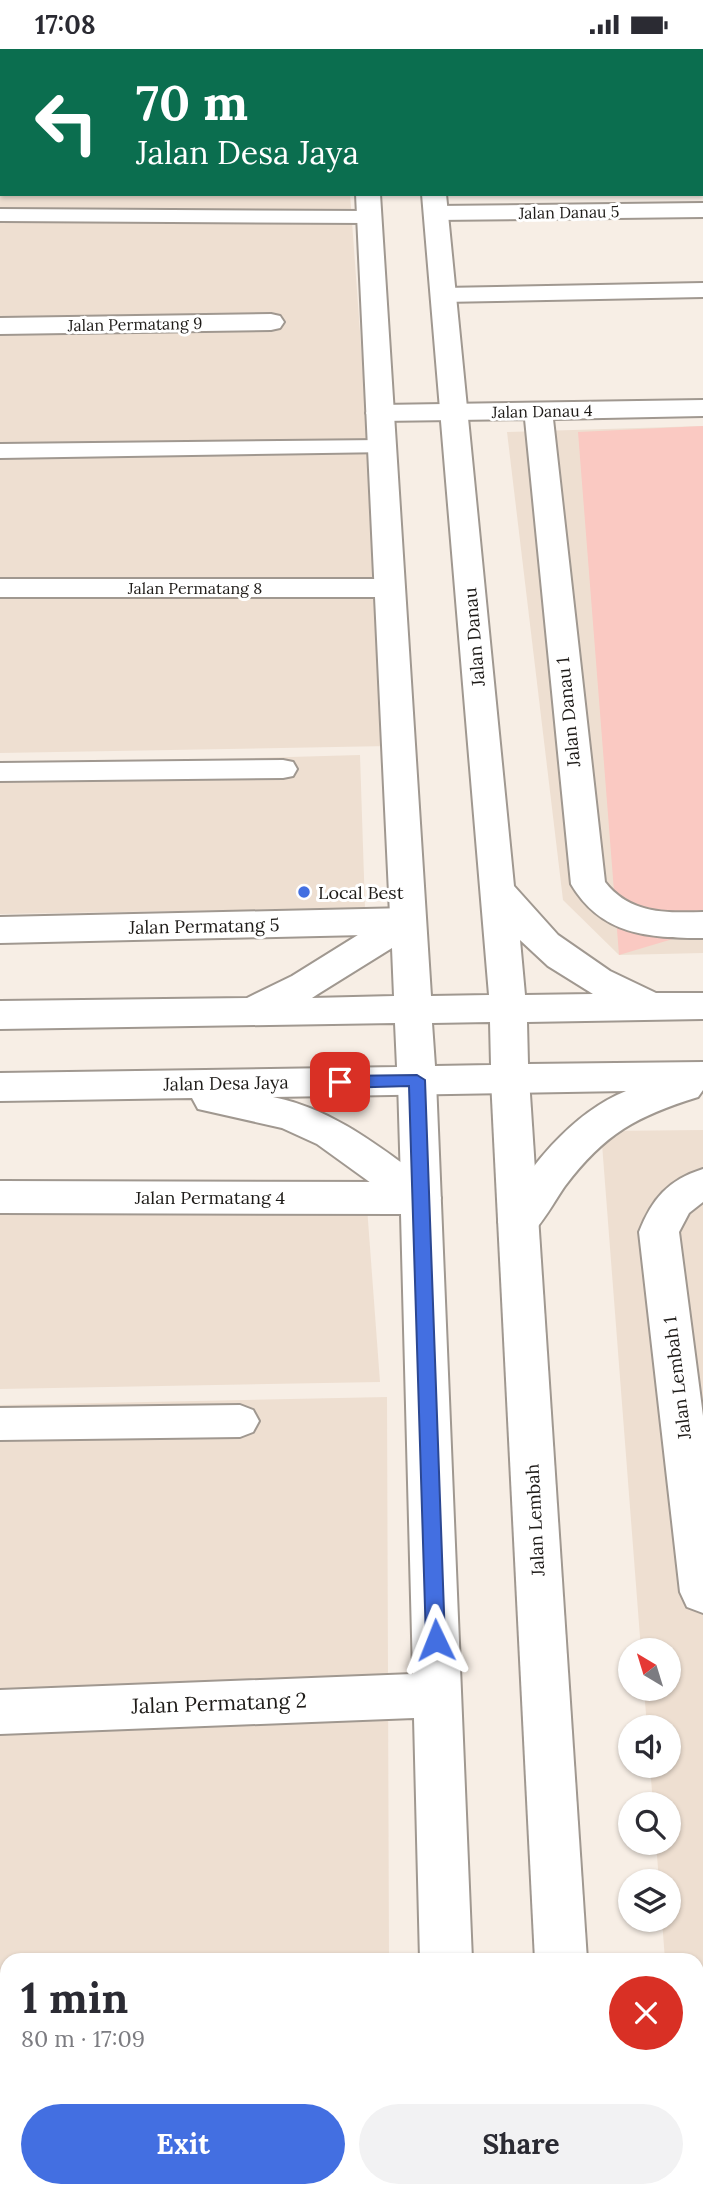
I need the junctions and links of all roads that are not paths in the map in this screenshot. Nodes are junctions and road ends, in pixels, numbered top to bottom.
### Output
1 (435, 204) edge
2 (369, 206) edge
3 (703, 210) edge
4 (0, 215) edge
5 (703, 290) edge
6 (443, 295) junction
7 (271, 322) dead end
8 (0, 326) edge
9 (703, 408) edge
10 (538, 411) junction
11 (454, 412) junction
12 (380, 413) junction
13 (382, 447) junction
14 (0, 451) edge
15 (0, 588) edge
16 (390, 588) junction
17 (283, 769) dead end
18 (0, 772) edge
19 (497, 888) junction
20 (408, 921) junction
21 (703, 925) edge
22 (0, 930) edge
23 (703, 1006) edge
24 (652, 1007) junction
25 (508, 1008) junction
26 (414, 1010) junction
27 (251, 1012) junction
28 (0, 1015) edge
29 (703, 1078) edge
30 (510, 1079) junction
31 (417, 1080) junction
32 (160, 1084) junction
33 (0, 1087) edge
34 (703, 1184) edge
35 (0, 1197) edge
36 (421, 1198) junction
37 (518, 1222) junction
38 (240, 1421) dead end
39 (0, 1424) edge
40 (703, 1592) edge
41 (438, 1695) junction
42 (0, 1712) edge
43 (446, 1953) edge
44 (561, 1953) edge

1 - 3 street, Jalan Danau 5
1 - 6 street, Jalan Danau
2 - 4 lane
2 - 12 street
5 - 6 lane
6 - 11 street, Jalan Danau
7 - 8 street, Jalan Permatang 9
9 - 10 street, Jalan Danau 4
10 - 11 street, Jalan Danau 4
10 - 21 street, Jalan Danau 1
11 - 12 street, Jalan Danau 4
11 - 19 street, Jalan Danau
12 - 13 street
13 - 14 lane
13 - 16 street
15 - 16 street, Jalan Permatang 8
16 - 20 street
17 - 18 lane
19 - 24 street
19 - 25 street, Jalan Danau
20 - 22 street, Jalan Permatang 5
20 - 26 street
20 - 27 street
23 - 24 street
24 - 25 street
25 - 26 street
25 - 30 street, Jalan Danau
26 - 27 street
26 - 31 street
27 - 28 street
29 - 30 street, Jalan Desa Jaya
29 - 37 street
30 - 31 street, Jalan Desa Jaya
30 - 37 street, Jalan Lembah
31 - 32 street, Jalan Desa Jaya
31 - 36 street
32 - 33 street, Jalan Desa Jaya
32 - 36 street
34 - 40 street, Jalan Lembah 1
35 - 36 street, Jalan Permatang 4
36 - 41 street
37 - 44 street, Jalan Lembah
38 - 39 lane
41 - 42 street, Jalan Permatang 2
41 - 43 street

